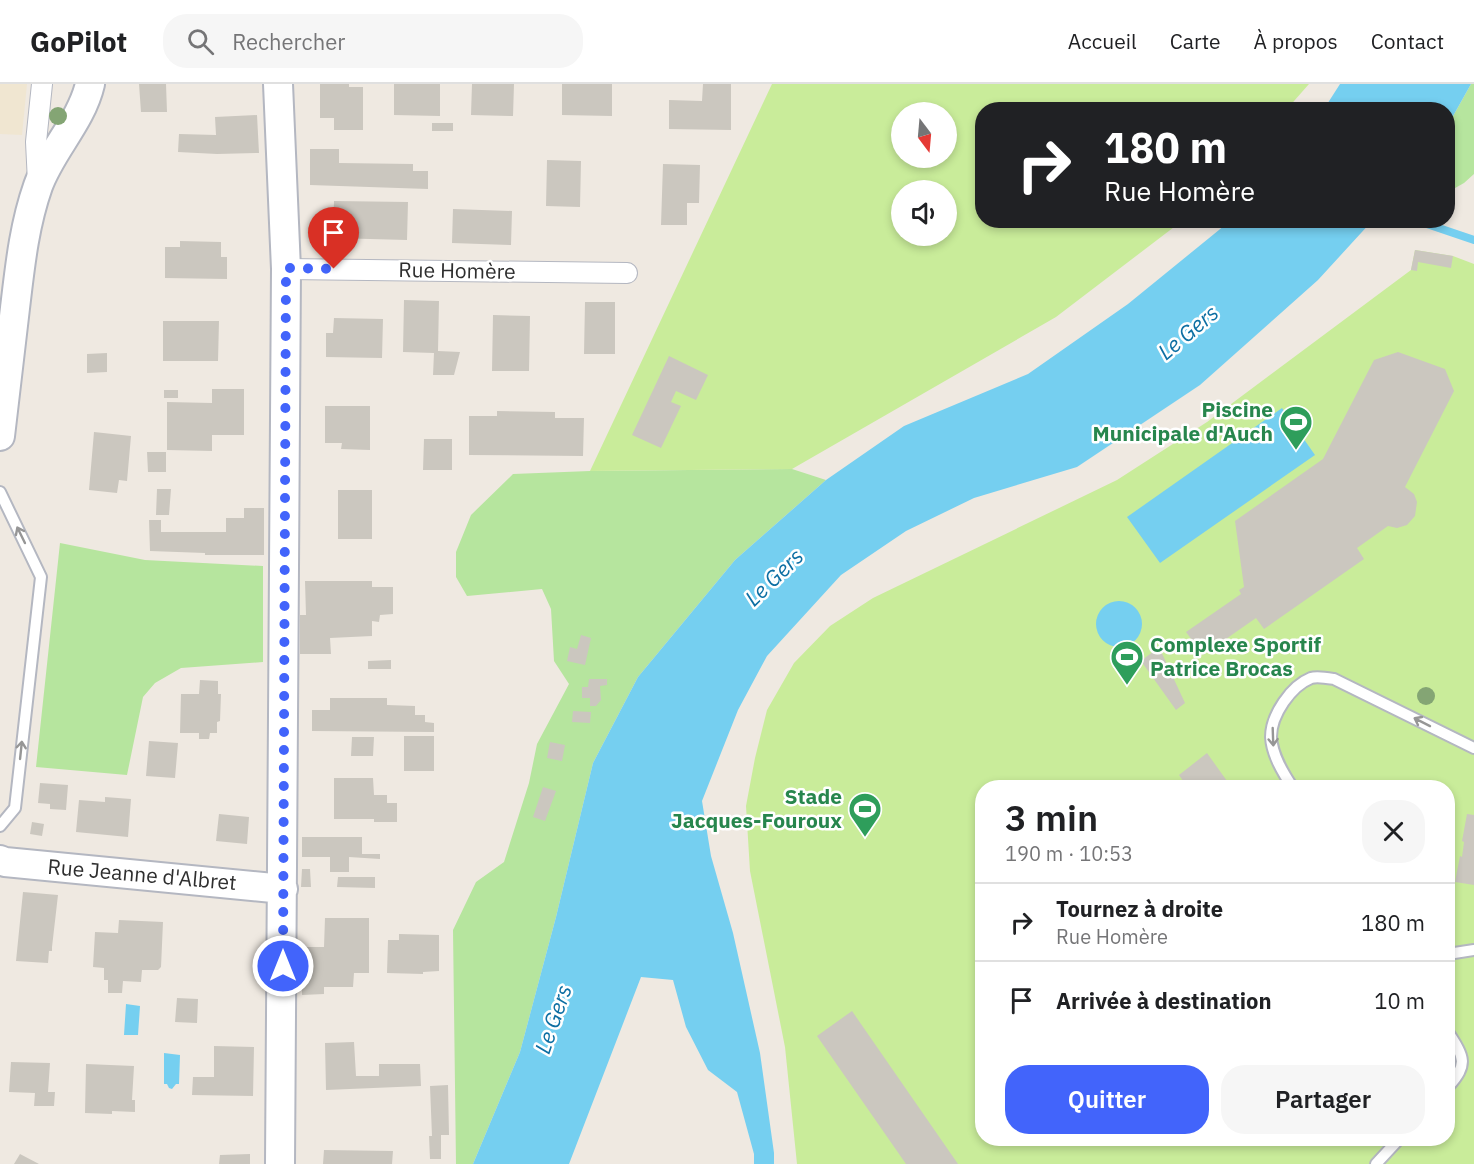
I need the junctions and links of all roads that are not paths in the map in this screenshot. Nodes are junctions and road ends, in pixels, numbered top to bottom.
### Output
1 (42, 84) edge
2 (278, 84) edge
3 (88, 89) edge
4 (38, 185) junction
5 (286, 268) junction
6 (627, 273) dead end
7 (0, 436) edge
8 (0, 492) edge
9 (1474, 748) edge
10 (1288, 780) edge
11 (0, 826) edge
12 (0, 860) edge
13 (284, 889) junction
14 (1474, 950) edge
15 (1455, 953) edge
16 (1455, 1043) edge
17 (1455, 1078) edge
18 (1393, 1146) edge
19 (280, 1164) edge
20 (1376, 1164) edge

1 - 4 street
2 - 5 street
3 - 4 street
4 - 7 street
5 - 6 street, Rue Homère
5 - 13 street
11 -> 8 lane
9 -> 10 lane
12 - 13 street, Rue Jeanne d'Albret
13 - 19 street
14 - 15 lane
16 - 17 lane
18 - 20 lane

